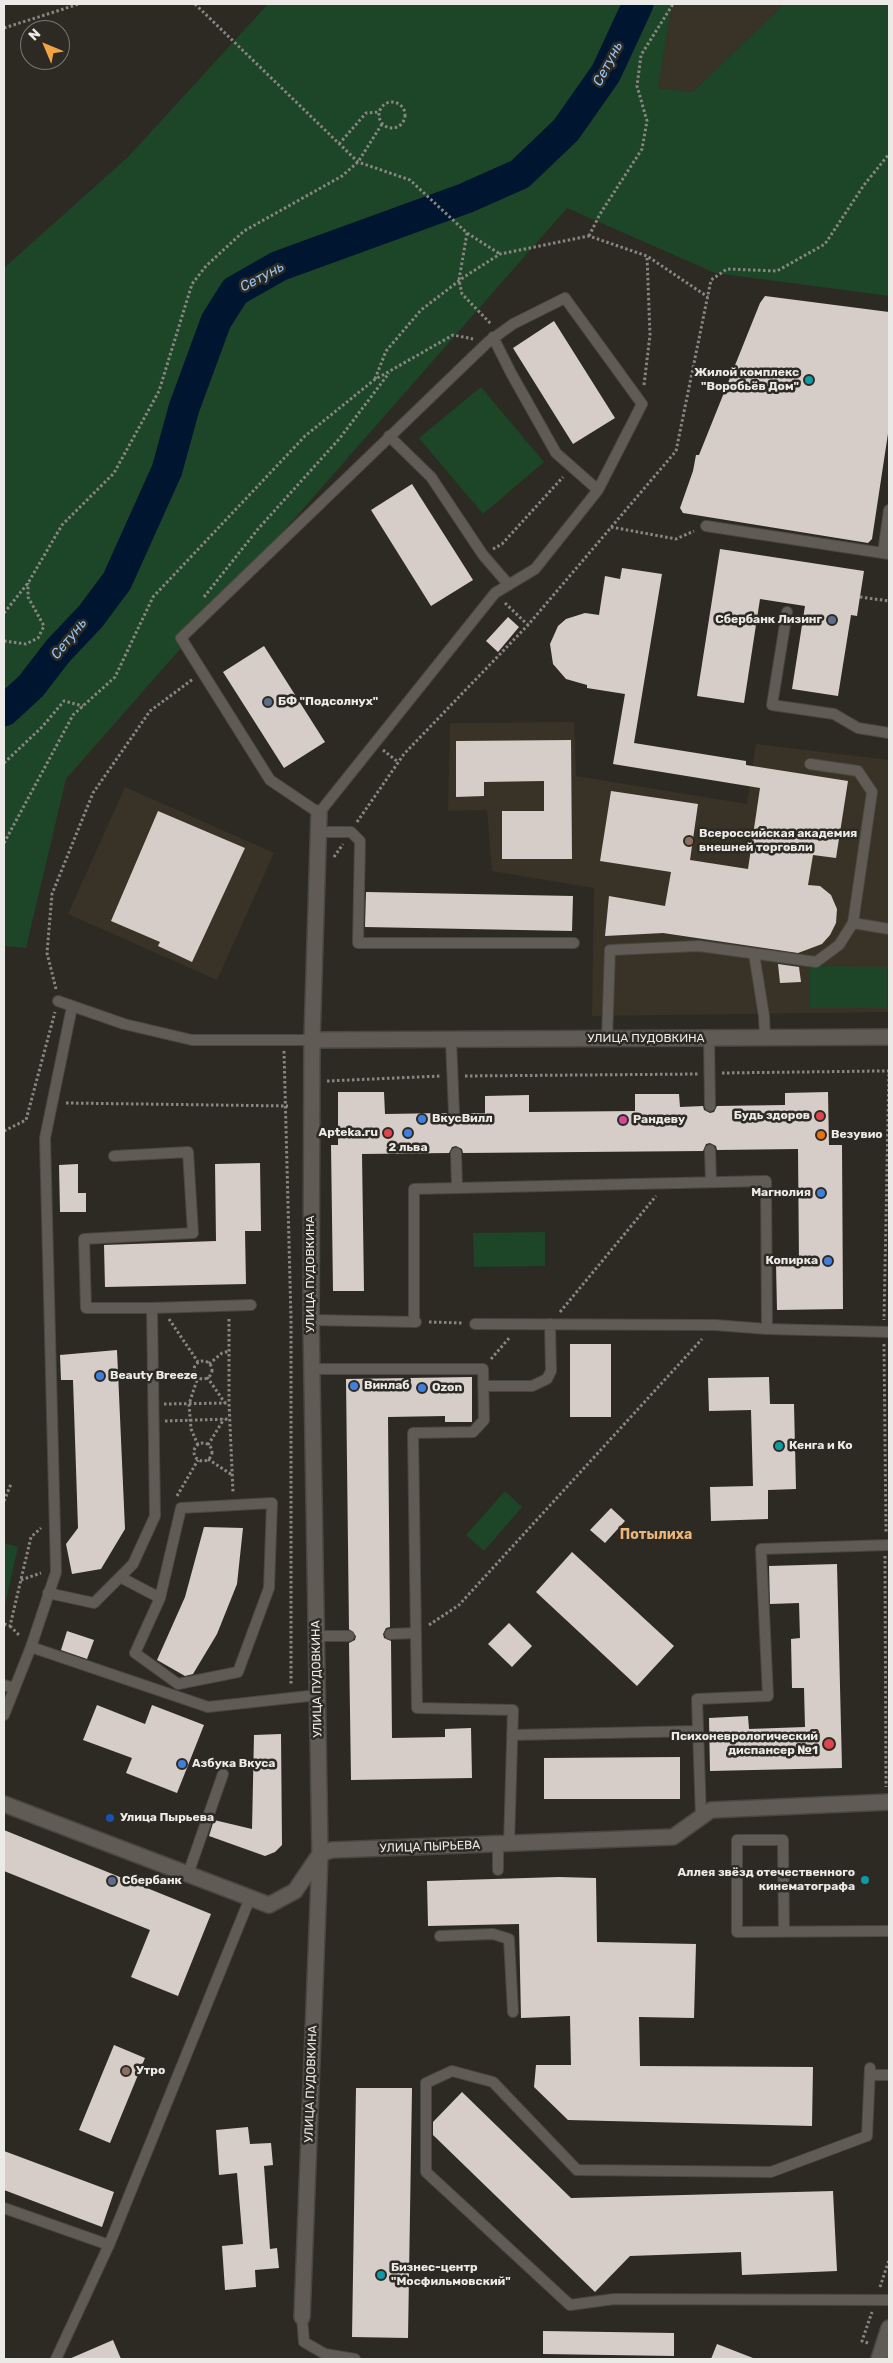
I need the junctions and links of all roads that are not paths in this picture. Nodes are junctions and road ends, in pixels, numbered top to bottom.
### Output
1 (493, 337) junction
2 (389, 436) junction
3 (598, 490) junction
4 (889, 510) edge
5 (706, 526) road end
6 (886, 554) edge
7 (509, 585) junction
8 (787, 612) dead end
9 (889, 732) edge
10 (810, 764) dead end
11 (319, 813) junction
12 (319, 832) junction
13 (853, 924) junction
14 (889, 930) edge
15 (574, 943) dead end
16 (754, 954) junction
17 (58, 1001) road end
18 (72, 1007) junction
19 (889, 1037) edge
20 (709, 1038) junction
21 (764, 1038) junction
22 (607, 1039) junction
23 (312, 1040) junction
24 (451, 1040) junction
25 (710, 1106) dead end
26 (454, 1113) dead end
27 (710, 1150) dead end
28 (456, 1153) dead end
29 (114, 1156) dead end
30 (711, 1182) junction
31 (458, 1188) junction
32 (251, 1305) dead end
33 (152, 1308) junction
34 (311, 1320) junction
35 (475, 1324) road end
36 (550, 1324) junction
37 (767, 1329) junction
38 (887, 1332) edge
39 (312, 1369) junction
40 (483, 1386) junction
41 (887, 1545) edge
42 (120, 1577) junction
43 (48, 1593) junction
44 (160, 1598) junction
45 (416, 1633) junction
46 (390, 1634) dead end
47 (317, 1636) junction
48 (349, 1636) dead end
49 (31, 1647) junction
50 (9, 1687) edge
51 (318, 1696) junction
52 (4, 1715) edge
53 (698, 1731) junction
54 (512, 1735) junction
55 (223, 1774) dead end
56 (888, 1802) edge
57 (4, 1804) edge
58 (701, 1817) junction
59 (504, 1844) junction
60 (320, 1854) junction
61 (498, 1870) dead end
62 (188, 1874) junction
63 (250, 1898) junction
64 (784, 1931) junction
65 (889, 1931) edge
66 (440, 1936) dead end
67 (513, 2012) dead end
68 (889, 2075) edge
69 (4, 2208) edge
70 (109, 2245) junction
71 (889, 2300) edge
72 (302, 2317) joint
73 (889, 2328) edge
74 (56, 2359) edge
75 (355, 2359) edge
76 (879, 2359) edge

1 - 2 lane
1 - 3 lane
1 - 3 lane
2 - 7 lane
2 - 11 lane
3 - 7 lane
4 - 6 lane
5 - 6 lane
7 - 11 lane
8 - 9 lane
10 - 13 lane
11 - 12 street, УЛИЦА ПУДОВКИНА
12 - 15 lane
12 - 23 street, УЛИЦА ПУДОВКИНА
13 - 14 lane
13 - 16 lane
16 - 21 lane
16 - 22 lane
17 - 18 lane
18 - 23 lane
18 - 43 lane
19 - 21 street, УЛИЦА ПУДОВКИНА
20 - 21 street, УЛИЦА ПУДОВКИНА
20 - 22 street, УЛИЦА ПУДОВКИНА
20 - 25 lane
22 - 24 street, УЛИЦА ПУДОВКИНА
23 - 24 street, УЛИЦА ПУДОВКИНА
23 - 34 street, УЛИЦА ПУДОВКИНА
24 - 26 lane
27 - 30 lane
28 - 31 lane
29 - 33 lane
30 - 31 lane
30 - 37 lane
31 - 34 lane
32 - 33 lane
33 - 42 lane
34 - 39 street, УЛИЦА ПУДОВКИНА
35 - 36 lane
36 - 37 lane
36 - 40 lane
37 - 38 lane
39 - 40 lane
39 - 47 street, УЛИЦА ПУДОВКИНА
40 - 45 lane
41 - 53 lane
42 - 43 lane
42 - 44 lane
43 - 49 lane
44 - 44 lane
45 - 46 lane
45 - 54 lane
47 - 48 lane
47 - 51 street, УЛИЦА ПУДОВКИНА
49 - 50 lane
49 - 51 lane
50 - 52 lane
51 - 60 street, УЛИЦА ПУДОВКИНА
53 - 54 lane
53 - 58 lane
54 - 59 lane
55 - 62 lane
56 - 58 street, УЛИЦА ПЫРЬЕВА
57 - 62 street
58 - 59 street, УЛИЦА ПЫРЬЕВА
59 - 60 street, УЛИЦА ПЫРЬЕВА
59 - 61 lane
60 - 63 street
60 - 72 street, УЛИЦА ПУДОВКИНА
62 - 63 street
63 - 70 lane
64 - 64 lane
64 - 65 lane
66 - 67 lane
68 - 71 lane
69 - 70 lane
70 - 74 lane
72 - 75 lane
73 - 76 street

